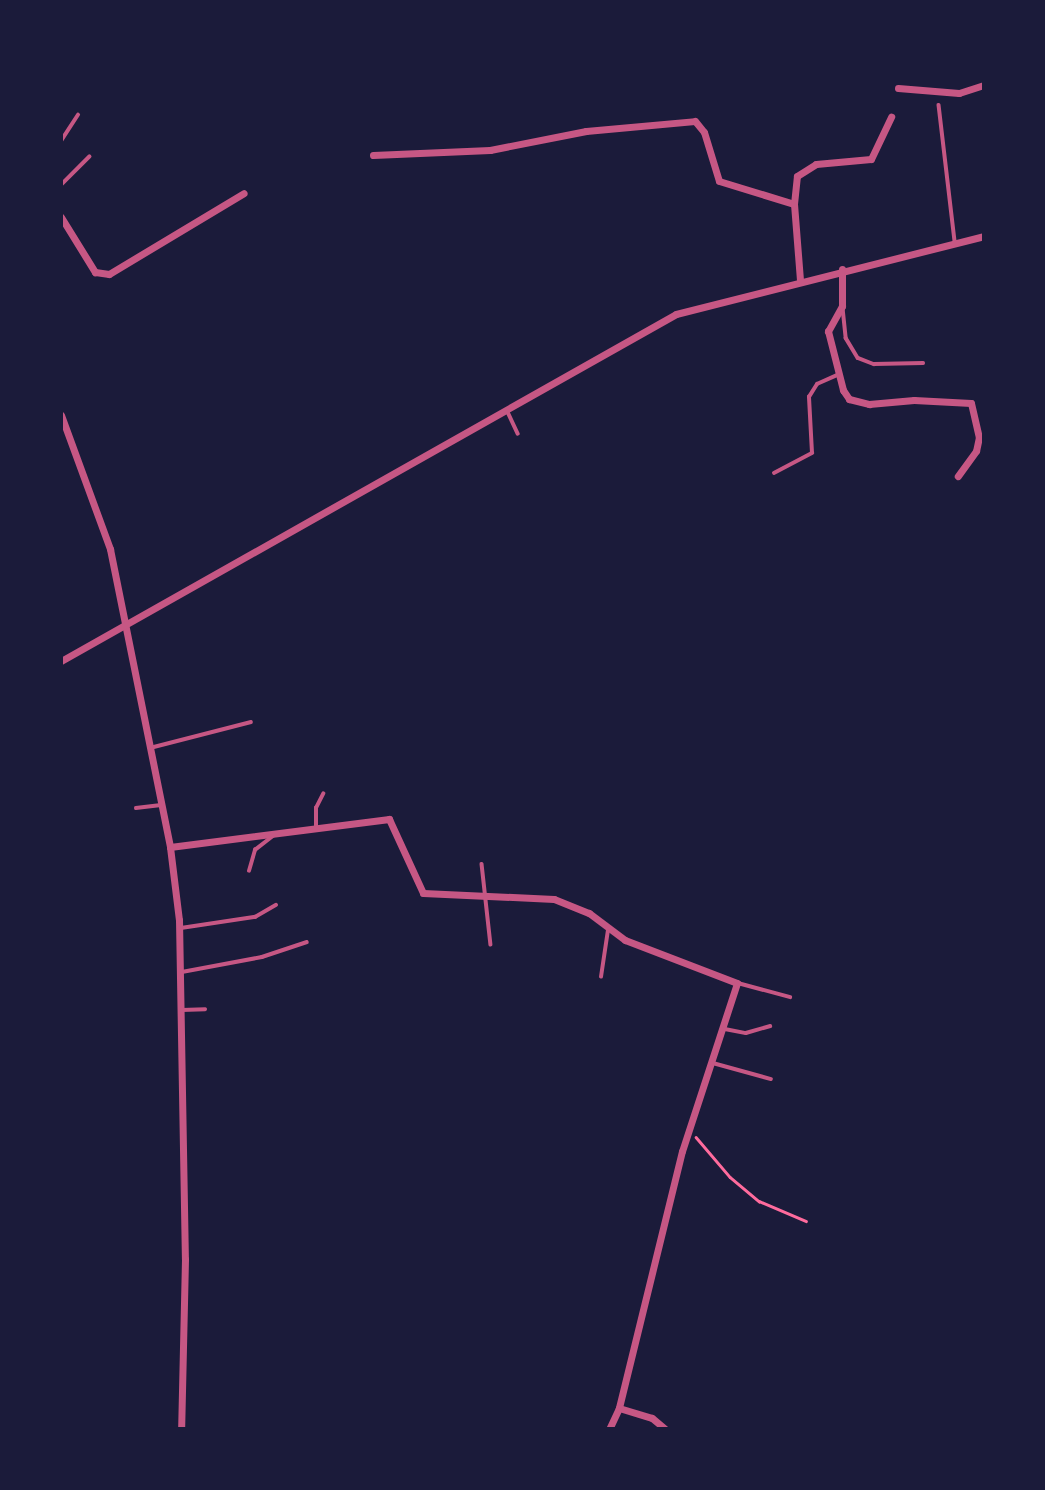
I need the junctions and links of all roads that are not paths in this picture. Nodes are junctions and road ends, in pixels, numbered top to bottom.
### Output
1 (984, 85) edge
2 (898, 88) dead end
3 (939, 105) dead end
4 (78, 115) dead end
5 (891, 117) dead end
6 (61, 141) edge
7 (373, 155) dead end
8 (89, 157) dead end
9 (61, 185) edge
10 (244, 193) dead end
11 (794, 204) junction
12 (61, 217) edge
13 (984, 236) edge
14 (955, 241) junction
15 (842, 269) junction
16 (800, 280) junction
17 (842, 306) junction
18 (923, 363) dead end
19 (837, 375) junction
20 (506, 408) junction
21 (61, 415) edge
22 (518, 434) dead end
23 (774, 474) dead end
24 (958, 476) dead end
25 (126, 624) junction
26 (61, 661) edge
27 (251, 722) dead end
28 (150, 748) junction
29 (323, 794) dead end
30 (161, 805) junction
31 (136, 808) dead end
32 (316, 829) junction
33 (273, 836) junction
34 (170, 846) junction
35 (482, 864) dead end
36 (249, 871) dead end
37 (483, 895) junction
38 (276, 905) dead end
39 (179, 928) junction
40 (608, 930) junction
41 (307, 942) dead end
42 (491, 946) dead end
43 (182, 972) junction
44 (601, 977) dead end
45 (737, 983) junction
46 (790, 997) dead end
47 (205, 1009) dead end
48 (183, 1010) junction
49 (770, 1026) dead end
50 (725, 1029) junction
51 (713, 1063) junction
52 (771, 1079) dead end
53 (619, 1408) junction
54 (181, 1429) edge
55 (609, 1429) edge
56 (664, 1429) edge

1 - 2 street
3 - 14 lane
4 - 6 lane
5 - 11 street
7 - 11 street
8 - 9 lane
10 - 12 street
11 - 16 street
13 - 14 street
14 - 15 street
15 - 16 street
15 - 17 street
16 - 20 street
17 - 18 lane
17 - 19 street
19 - 23 lane
19 - 24 street
20 - 22 lane
20 - 25 street
21 - 25 street
25 - 26 street
25 - 28 street
27 - 28 lane
28 - 30 street
29 - 32 lane
30 - 31 lane
30 - 34 street
32 - 33 street
32 - 37 street
33 - 34 street
33 - 36 lane
34 - 39 street
35 - 37 lane
37 - 40 street
37 - 42 lane
38 - 39 lane
39 - 43 street
40 - 44 lane
40 - 45 street
41 - 43 lane
43 - 48 street
45 - 46 lane
45 - 50 street
47 - 48 lane
48 - 54 street
49 - 50 lane
50 - 51 street
51 - 52 lane
51 - 53 street
53 - 55 street
53 - 56 street

